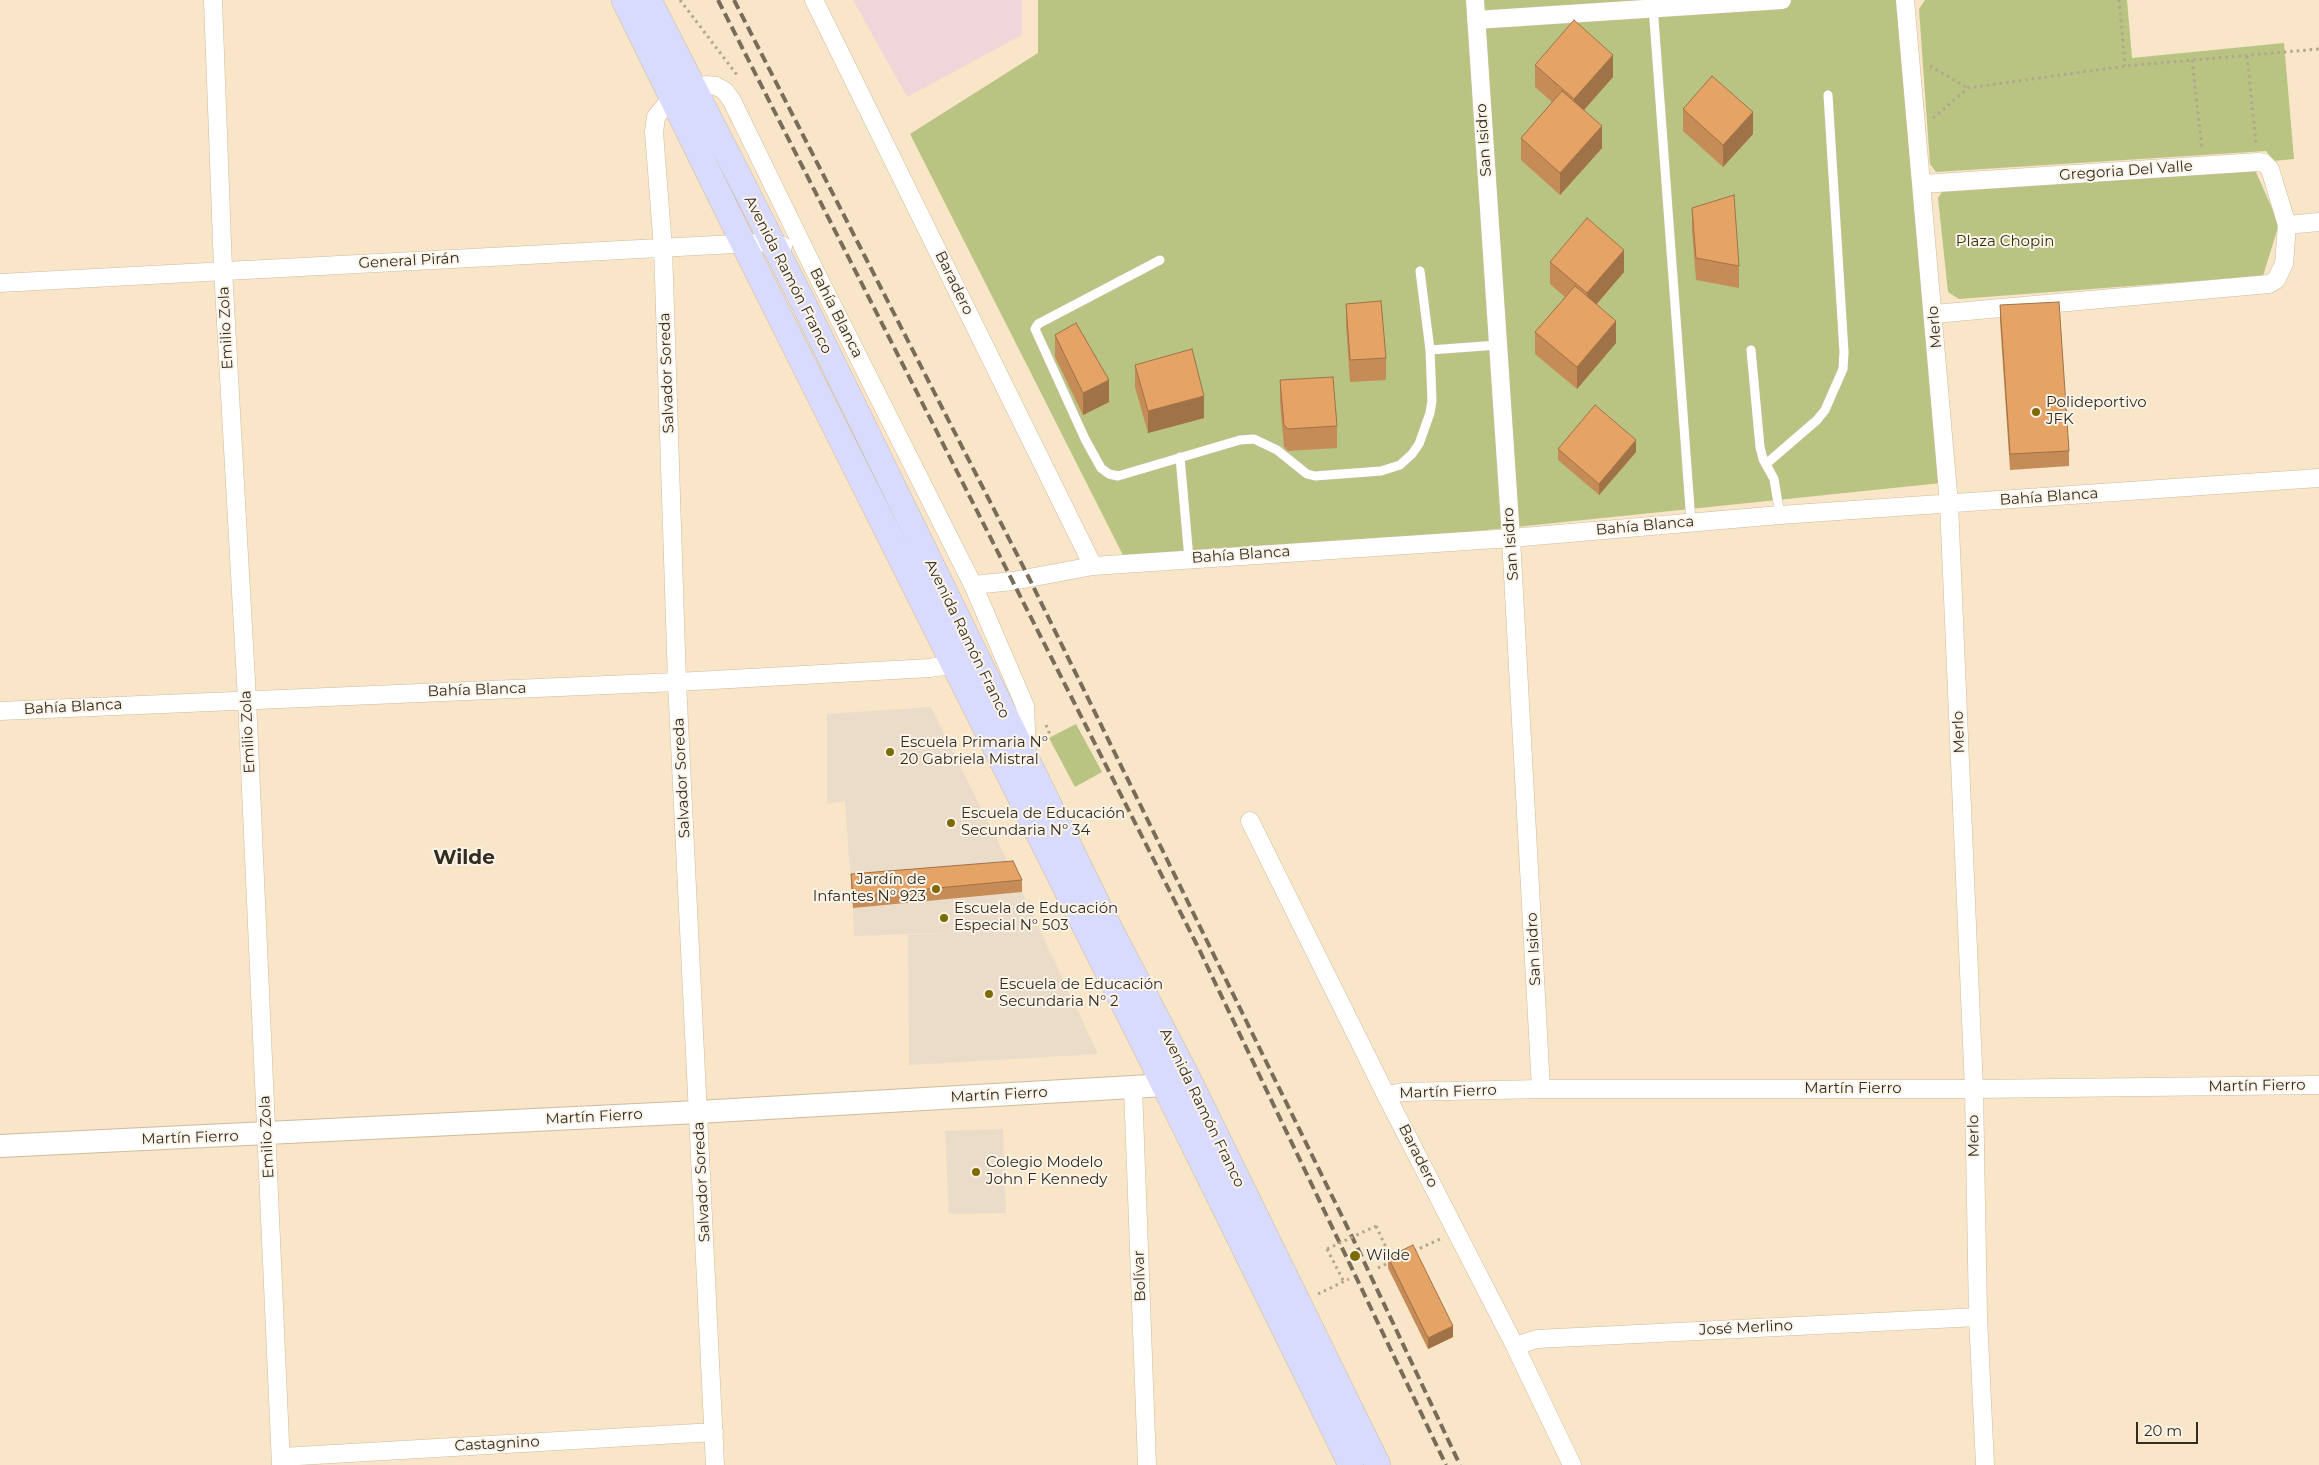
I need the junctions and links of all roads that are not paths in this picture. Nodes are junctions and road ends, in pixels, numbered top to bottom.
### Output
1 (212, 0) edge
2 (624, 0) edge
3 (649, 0) edge
4 (814, 0) edge
5 (1475, 0) edge
6 (1782, 0) edge
7 (1905, 0) edge
8 (1653, 5) edge
9 (1476, 20) junction
10 (683, 92) junction
11 (1828, 95) dead end
12 (1922, 184) junction
13 (2319, 222) edge
14 (2287, 225) junction
15 (772, 242) junction
16 (744, 245) junction
17 (663, 248) junction
18 (1160, 260) dead end
19 (812, 265) junction
20 (223, 269) junction
21 (1420, 271) dead end
22 (0, 283) edge
23 (1934, 314) junction
24 (1498, 345) junction
25 (1430, 350) junction
26 (1751, 350) dead end
27 (1180, 458) junction
28 (1766, 464) junction
29 (2319, 478) edge
30 (1950, 504) junction
31 (1780, 515) junction
32 (1691, 522) junction
33 (1511, 538) junction
34 (1189, 559) junction
35 (1093, 566) junction
36 (973, 585) junction
37 (954, 664) junction
38 (677, 682) junction
39 (246, 699) junction
40 (0, 711) edge
41 (1027, 762) junction
42 (1250, 821) dead end
43 (1176, 1080) junction
44 (2319, 1085) edge
45 (1133, 1087) junction
46 (1541, 1089) junction
47 (1974, 1089) junction
48 (1386, 1096) junction
49 (698, 1112) junction
50 (267, 1134) junction
51 (0, 1146) edge
52 (1978, 1317) junction
53 (1515, 1346) junction
54 (714, 1432) junction
55 (281, 1461) edge
56 (715, 1465) edge
57 (1147, 1465) edge
58 (1351, 1465) edge
59 (1378, 1465) edge
60 (1572, 1465) edge
61 (1985, 1465) edge

1 - 20 street, Emilio Zola
2 - 10 main road, Avenida Ramón Franco
3 - 10 main road, Avenida Ramón Franco
4 - 35 street, Baradero
5 - 9 street, San Isidro
6 - 8 street
7 - 12 street, Merlo
8 - 9 street
8 - 32 lane
9 - 24 street, San Isidro
10 - 15 main road, Avenida Ramón Franco
10 - 16 main road, Avenida Ramón Franco
10 - 17 street, Salvador Soreda
10 - 19 street, Bahía Blanca
11 - 28 lane
12 - 14 street, Gregoria Del Valle
12 - 23 street, Merlo
13 - 14 street
14 - 23 street
15 - 16 street, General Pirán
15 - 19 street
15 - 41 main road, Avenida Ramón Franco
16 - 17 street, General Pirán
16 - 37 main road, Avenida Ramón Franco
17 - 20 street, General Pirán
17 - 38 street, Salvador Soreda
18 - 27 lane
19 - 36 street, Bahía Blanca
20 - 22 street, General Pirán
20 - 39 street, Emilio Zola
21 - 25 lane
23 - 30 street, Merlo
24 - 25 lane
24 - 33 street, San Isidro
25 - 27 lane
26 - 28 lane
27 - 34 lane
28 - 31 lane
29 - 30 street, Bahía Blanca
30 - 31 street, Bahía Blanca
30 - 47 street, Merlo
31 - 32 street, Bahía Blanca
32 - 33 street, Bahía Blanca
33 - 34 street, Bahía Blanca
33 - 46 street, San Isidro
34 - 35 street, Bahía Blanca
35 - 36 street, Bahía Blanca
36 - 41 street, Bahía Blanca
37 - 38 street, Bahía Blanca
37 - 43 main road, Avenida Ramón Franco
38 - 39 street, Bahía Blanca
38 - 49 street, Salvador Soreda
39 - 40 street, Bahía Blanca
39 - 50 street, Emilio Zola
41 - 43 main road, Avenida Ramón Franco
42 - 48 street, Baradero
43 - 45 street, Martín Fierro
43 - 58 main road, Avenida Ramón Franco
43 - 59 main road, Avenida Ramón Franco
44 - 47 street, Martín Fierro
45 - 49 street, Martín Fierro
45 - 57 street, Bolívar
46 - 47 street, Martín Fierro
46 - 48 street, Martín Fierro
47 - 52 street, Merlo
48 - 53 street, Baradero
49 - 50 street, Martín Fierro
49 - 54 street, Salvador Soreda
50 - 51 street, Martín Fierro
50 - 55 street, Emilio Zola
52 - 53 street, José Merlino
52 - 61 street, Merlo
53 - 60 street, Baradero
54 - 55 street, Castagnino
54 - 56 street, Salvador Soreda

